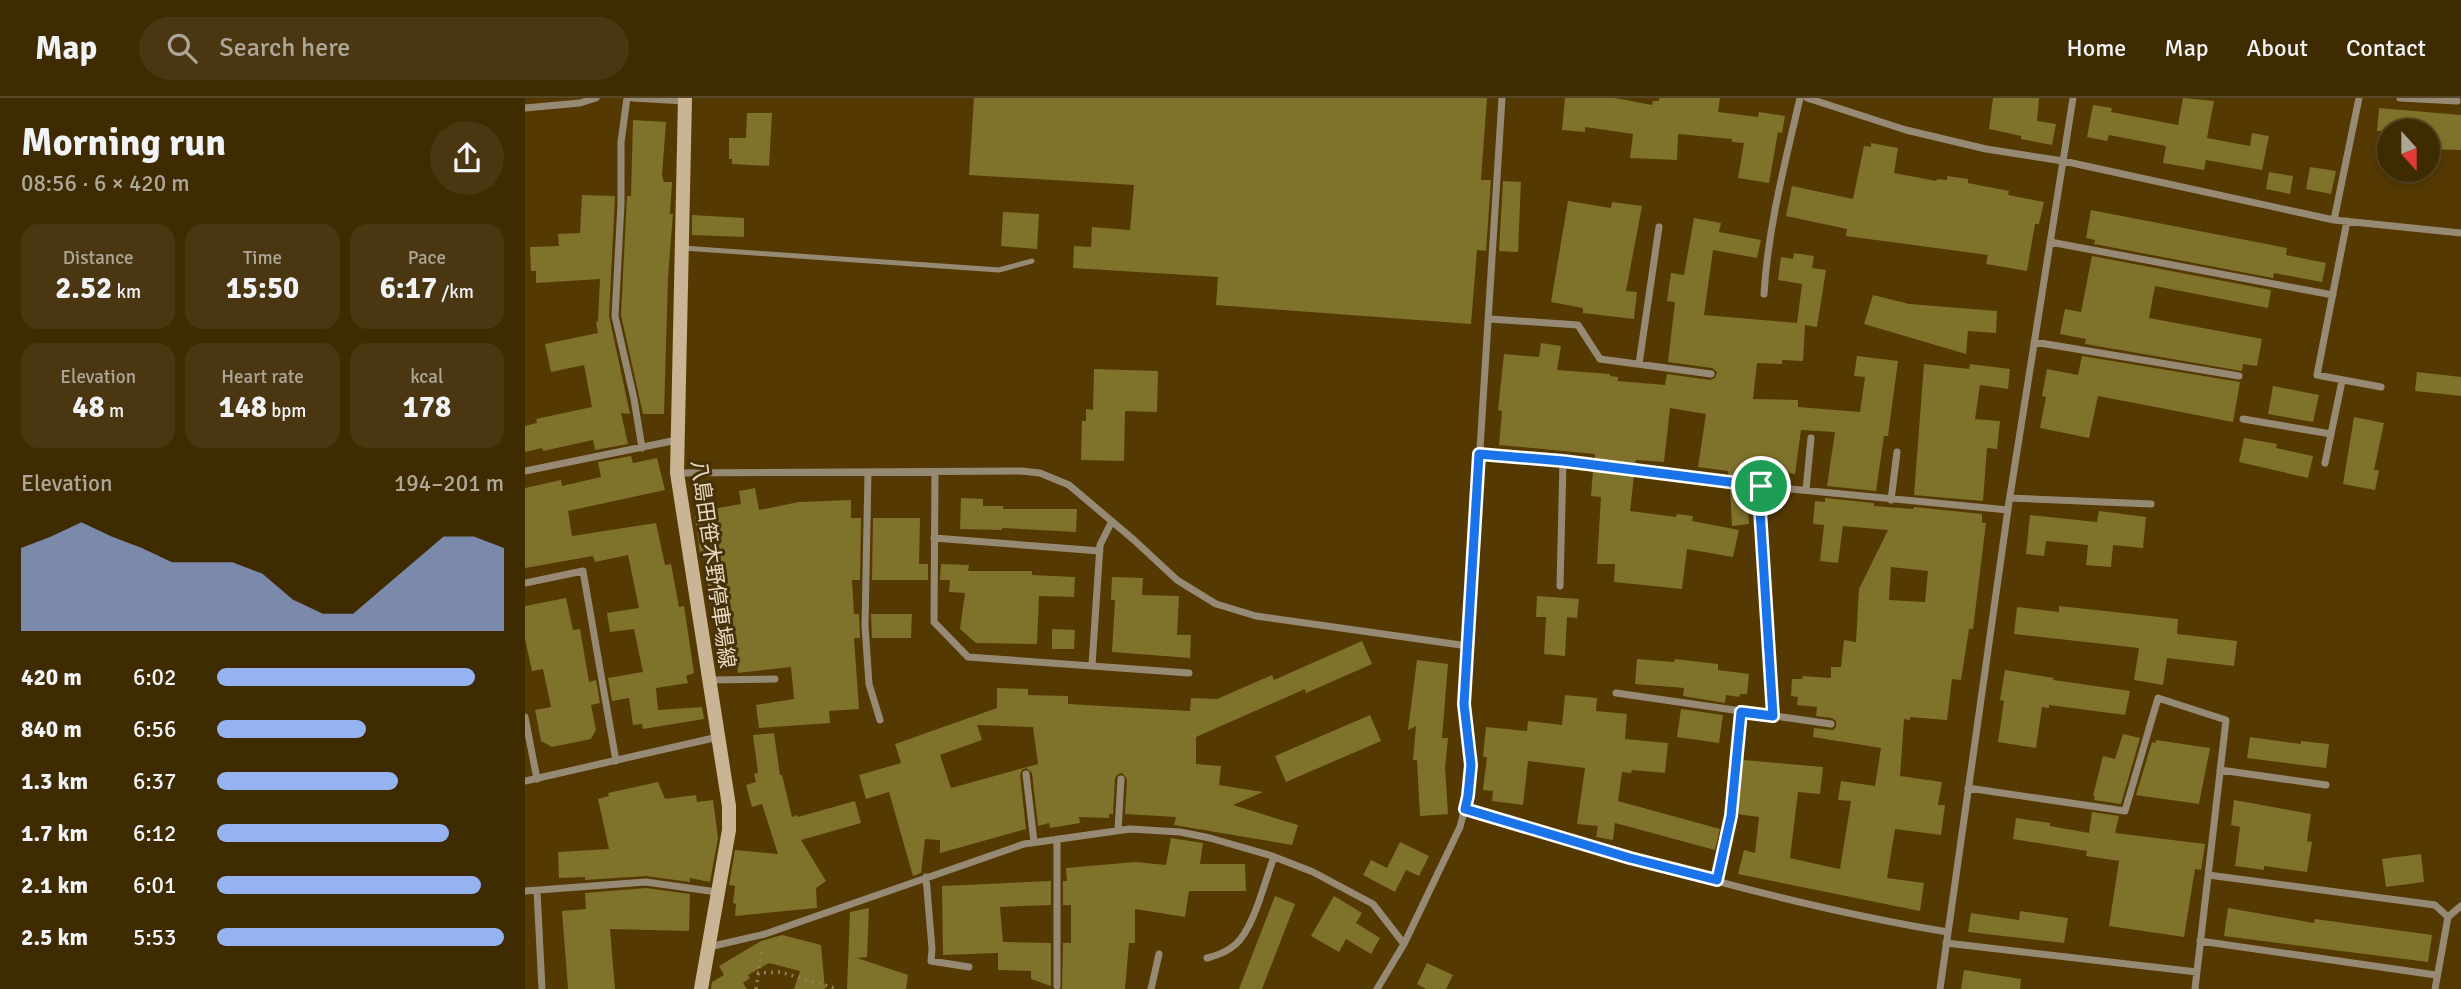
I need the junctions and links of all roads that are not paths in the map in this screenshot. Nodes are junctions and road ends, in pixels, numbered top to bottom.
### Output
1 (596, 98) edge
2 (627, 98) edge
3 (632, 98) edge
4 (1502, 98) edge
5 (1800, 98) edge
6 (1807, 98) edge
7 (2073, 98) edge
8 (2359, 98) edge
9 (2400, 98) edge
10 (2419, 99) edge
11 (685, 100) edge
12 (2457, 102) dead end
13 (525, 107) edge
14 (2063, 161) junction
15 (2334, 220) junction
16 (2347, 221) junction
17 (1659, 227) dead end
18 (2461, 233) edge
19 (2050, 242) junction
20 (683, 248) junction
21 (1032, 261) dead end
22 (1765, 294) dead end
23 (2333, 295) junction
24 (1490, 318) junction
25 (2034, 342) junction
26 (1639, 364) junction
27 (1711, 374) dead end
28 (2239, 376) dead end
29 (2342, 381) junction
30 (2381, 387) dead end
31 (2243, 419) dead end
32 (2331, 434) junction
33 (1811, 438) dead end
34 (677, 440) junction
35 (642, 448) junction
36 (1897, 452) dead end
37 (1479, 454) junction
38 (1563, 461) junction
39 (2325, 463) dead end
40 (525, 471) edge
41 (868, 472) junction
42 (935, 472) junction
43 (677, 473) junction
44 (1761, 486) junction
45 (1806, 490) junction
46 (2010, 498) junction
47 (1892, 500) junction
48 (2151, 505) dead end
49 (2008, 510) junction
50 (1112, 521) junction
51 (935, 538) junction
52 (1100, 551) junction
53 (525, 583) edge
54 (1560, 586) dead end
55 (1468, 646) junction
56 (1092, 665) junction
57 (1189, 673) dead end
58 (775, 679) dead end
59 (708, 680) junction
60 (1616, 693) dead end
61 (1773, 716) junction
62 (525, 718) edge
63 (880, 720) dead end
64 (1831, 724) dead end
65 (719, 736) junction
66 (616, 761) junction
67 (2220, 770) junction
68 (1026, 774) dead end
69 (537, 779) junction
70 (1121, 779) dead end
71 (525, 781) edge
72 (2326, 785) dead end
73 (1968, 788) junction
74 (1465, 809) junction
75 (1118, 830) junction
76 (1057, 839) junction
77 (1034, 842) junction
78 (1274, 857) junction
79 (2208, 874) junction
80 (926, 877) junction
81 (525, 891) edge
82 (537, 891) junction
83 (718, 893) junction
84 (2461, 906) edge
85 (2448, 917) junction
86 (1948, 932) junction
87 (2200, 941) junction
88 (1946, 943) junction
89 (1405, 944) junction
90 (709, 947) junction
91 (1159, 954) dead end
92 (1207, 958) dead end
93 (969, 967) dead end
94 (2197, 972) junction
95 (2436, 975) junction
96 (1057, 986) dead end
97 (541, 989) edge
98 (701, 989) edge
99 (1151, 989) edge
100 (1377, 989) edge
101 (1940, 989) edge
102 (2195, 989) edge
103 (2435, 989) edge

1 - 13 street
2 - 35 street
3 - 11 street
4 - 24 street
5 - 22 street
6 - 14 street
7 - 14 street
8 - 15 street
9 - 10 street
10 - 12 street
11 - 20 main road, 八島田笹木野停車場線
14 - 15 street
14 - 19 street
15 - 16 street
16 - 18 street
16 - 23 street
17 - 26 street
19 - 23 street
19 - 25 street
20 - 21 lane
20 - 34 main road, 八島田笹木野停車場線
23 - 29 street
24 - 26 street
24 - 37 street
25 - 28 street
25 - 46 street
26 - 27 street
29 - 30 street
29 - 32 street
31 - 32 street
32 - 39 street
33 - 45 street
34 - 35 street
34 - 43 main road, 八島田笹木野停車場線
35 - 40 street
36 - 47 street
37 - 38 street
37 - 55 street
38 - 44 street
38 - 54 street
41 - 42 street
41 - 43 street
41 - 63 street
42 - 50 street
42 - 51 street
43 - 59 main road, 八島田笹木野停車場線
44 - 45 street
44 - 61 street
45 - 47 street
46 - 48 street
46 - 49 street
47 - 49 street
49 - 73 street
50 - 52 street
50 - 55 street
51 - 52 street
51 - 56 street
52 - 56 street
53 - 66 street
55 - 74 street
56 - 57 street
58 - 59 street
59 - 65 main road, 八島田笹木野停車場線
60 - 61 street
61 - 64 street
62 - 69 street
65 - 66 street
65 - 83 main road, 八島田笹木野停車場線
66 - 69 street
67 - 72 street
67 - 73 street
67 - 79 street
68 - 77 street
69 - 71 street
70 - 75 street
73 - 86 street
74 - 86 street
74 - 89 street
75 - 76 street
75 - 78 street
76 - 77 street
76 - 96 street
77 - 80 street
78 - 89 street
78 - 92 street
79 - 85 street
79 - 87 street
80 - 90 street
80 - 93 street
81 - 82 street
82 - 83 street
82 - 97 street
83 - 90 main road, 八島田笹木野停車場線
84 - 85 street
85 - 95 street
86 - 88 street
87 - 94 street
87 - 95 street
88 - 94 street
88 - 101 street
89 - 100 street
90 - 98 main road, 八島田笹木野停車場線
91 - 99 street
94 - 102 street
95 - 103 street

